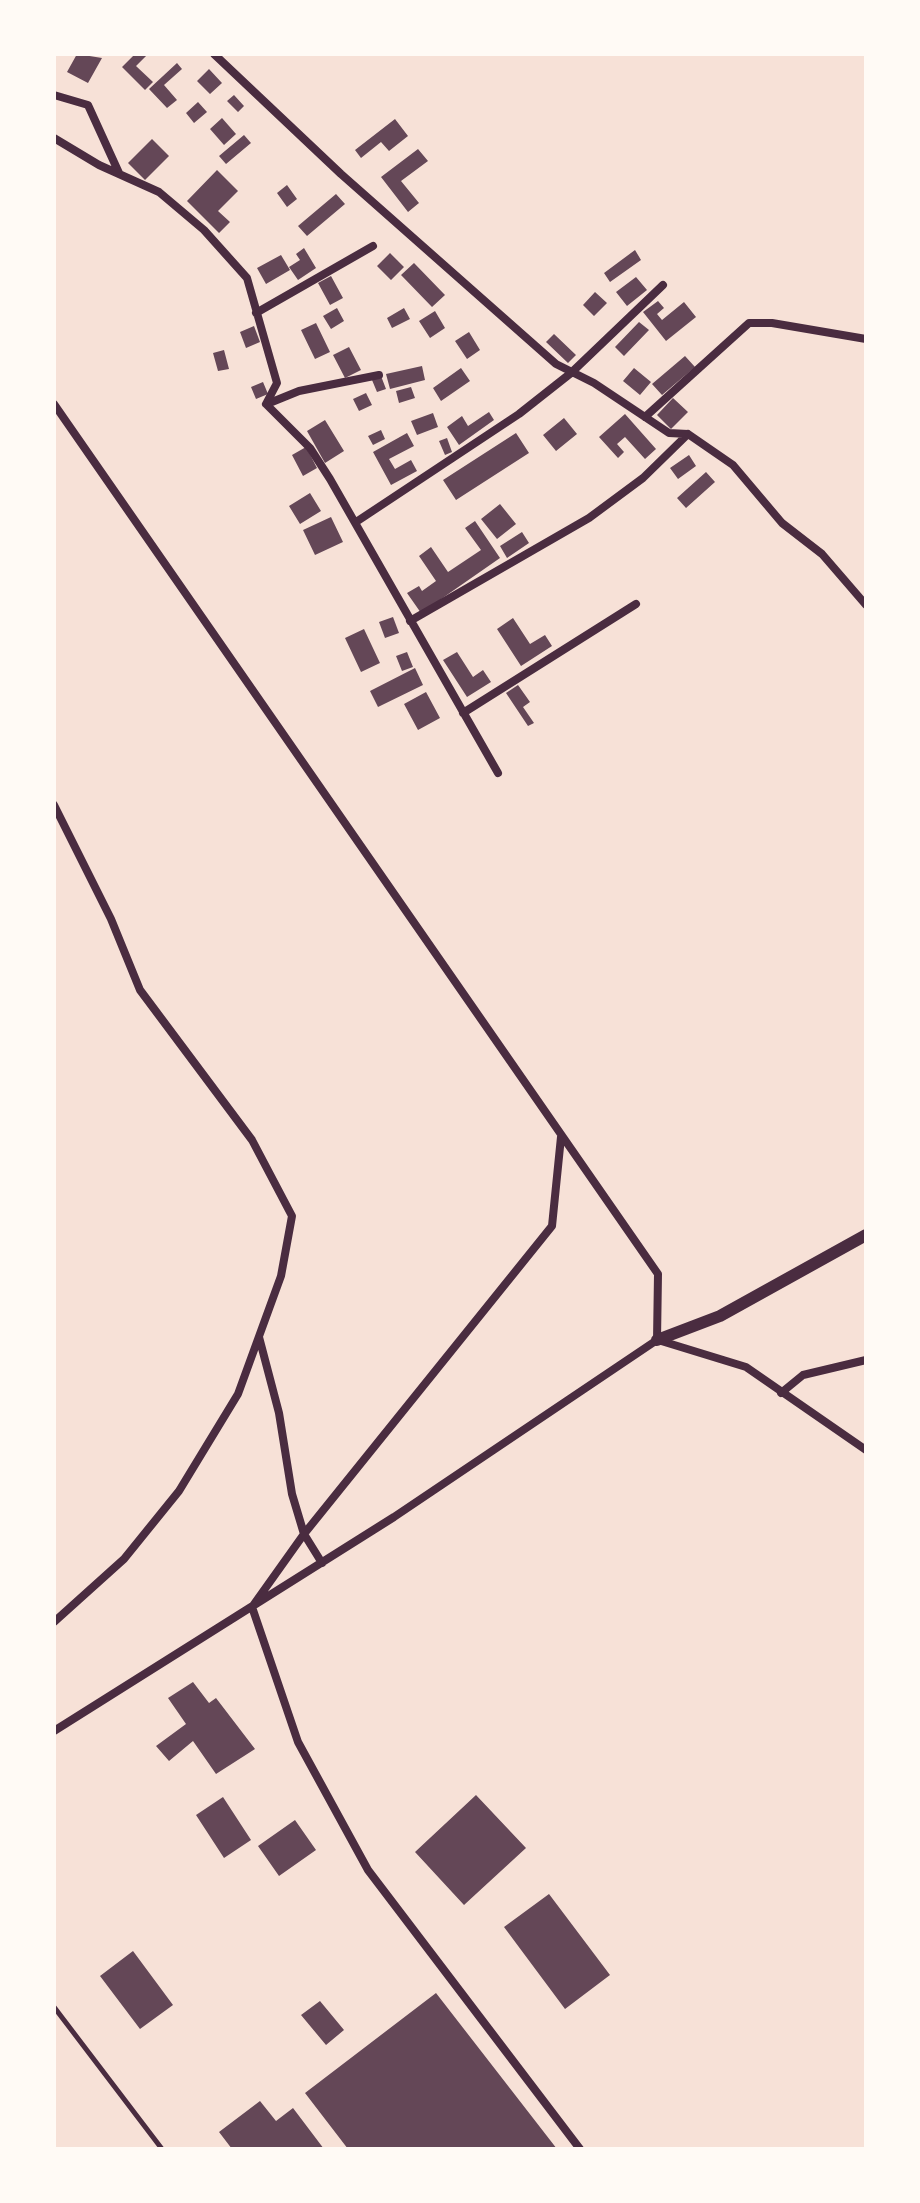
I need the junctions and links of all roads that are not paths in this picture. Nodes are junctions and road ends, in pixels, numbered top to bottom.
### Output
1 (214, 54) edge
2 (54, 95) edge
3 (54, 138) edge
4 (119, 173) junction
5 (373, 246) dead end
6 (663, 285) dead end
7 (256, 313) junction
8 (866, 339) edge
9 (571, 373) junction
10 (379, 375) dead end
11 (54, 404) edge
12 (266, 404) junction
13 (645, 417) junction
14 (688, 434) junction
15 (356, 522) junction
16 (636, 604) dead end
17 (866, 605) edge
18 (410, 621) junction
19 (463, 713) junction
20 (498, 773) dead end
21 (54, 805) edge
22 (562, 1136) junction
23 (866, 1235) edge
24 (259, 1336) junction
25 (657, 1340) junction
26 (866, 1360) edge
27 (781, 1393) junction
28 (866, 1450) edge
29 (304, 1534) junction
30 (322, 1563) junction
31 (252, 1607) junction
32 (54, 1622) edge
33 (54, 1731) edge
34 (54, 2007) edge
35 (162, 2149) edge
36 (580, 2149) edge

1 - 9 street
2 - 4 street
3 - 4 street
4 - 7 street
5 - 7 street
6 - 9 street
7 - 12 street
8 - 13 street
9 - 13 street
9 - 15 street
10 - 12 street
11 - 22 street
12 - 15 street
13 - 14 street
14 - 17 street
14 - 18 street
15 - 18 street
16 - 19 street
18 - 19 street
19 - 20 street
21 - 24 street
22 - 25 street
22 - 29 street
23 - 25 street
24 - 29 street
24 - 32 street
25 - 27 street
25 - 30 street
26 - 27 street
27 - 28 street
29 - 30 street
29 - 31 street
30 - 31 street
31 - 33 street
31 - 36 street
34 - 35 lane

